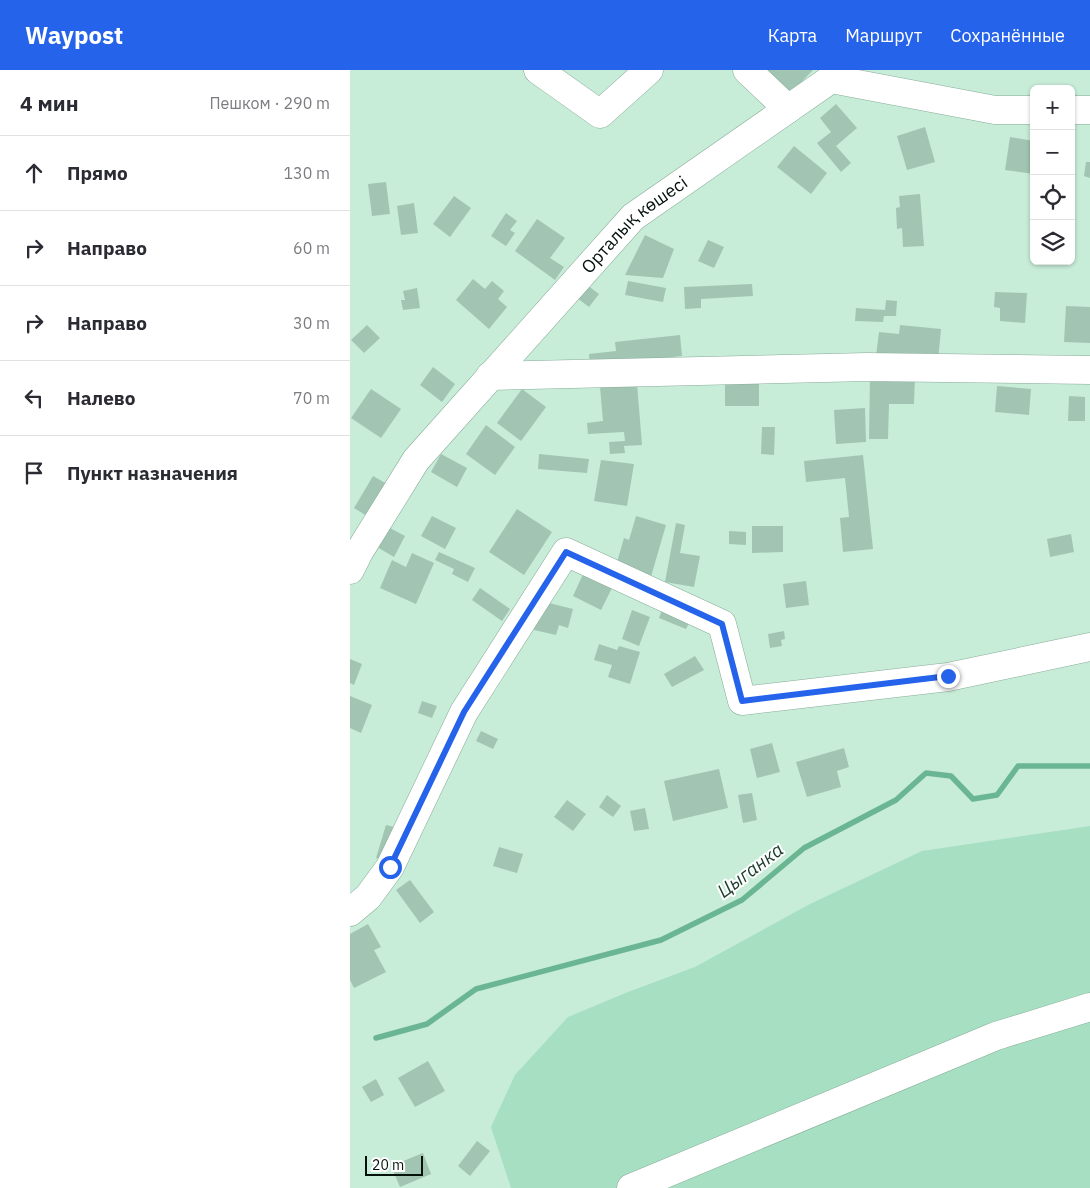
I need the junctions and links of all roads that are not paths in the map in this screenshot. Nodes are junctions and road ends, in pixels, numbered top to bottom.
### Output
1 (538, 70) edge
2 (649, 70) edge
3 (747, 70) edge
4 (836, 74) edge
5 (788, 109) junction
6 (1030, 110) edge
7 (1075, 110) edge
8 (1090, 110) edge
9 (1090, 370) edge
10 (490, 376) junction
11 (350, 570) edge
12 (1090, 647) edge
13 (350, 912) edge
14 (1090, 1007) edge
15 (631, 1188) edge

1 - 2 street
3 - 5 street
4 - 5 street, Орталық көшесі
4 - 6 street, Орталық көшесі
5 - 10 street, Орталық көшесі
7 - 8 street
9 - 10 street
10 - 11 street, Орталық көшесі
12 - 13 street
14 - 15 street

